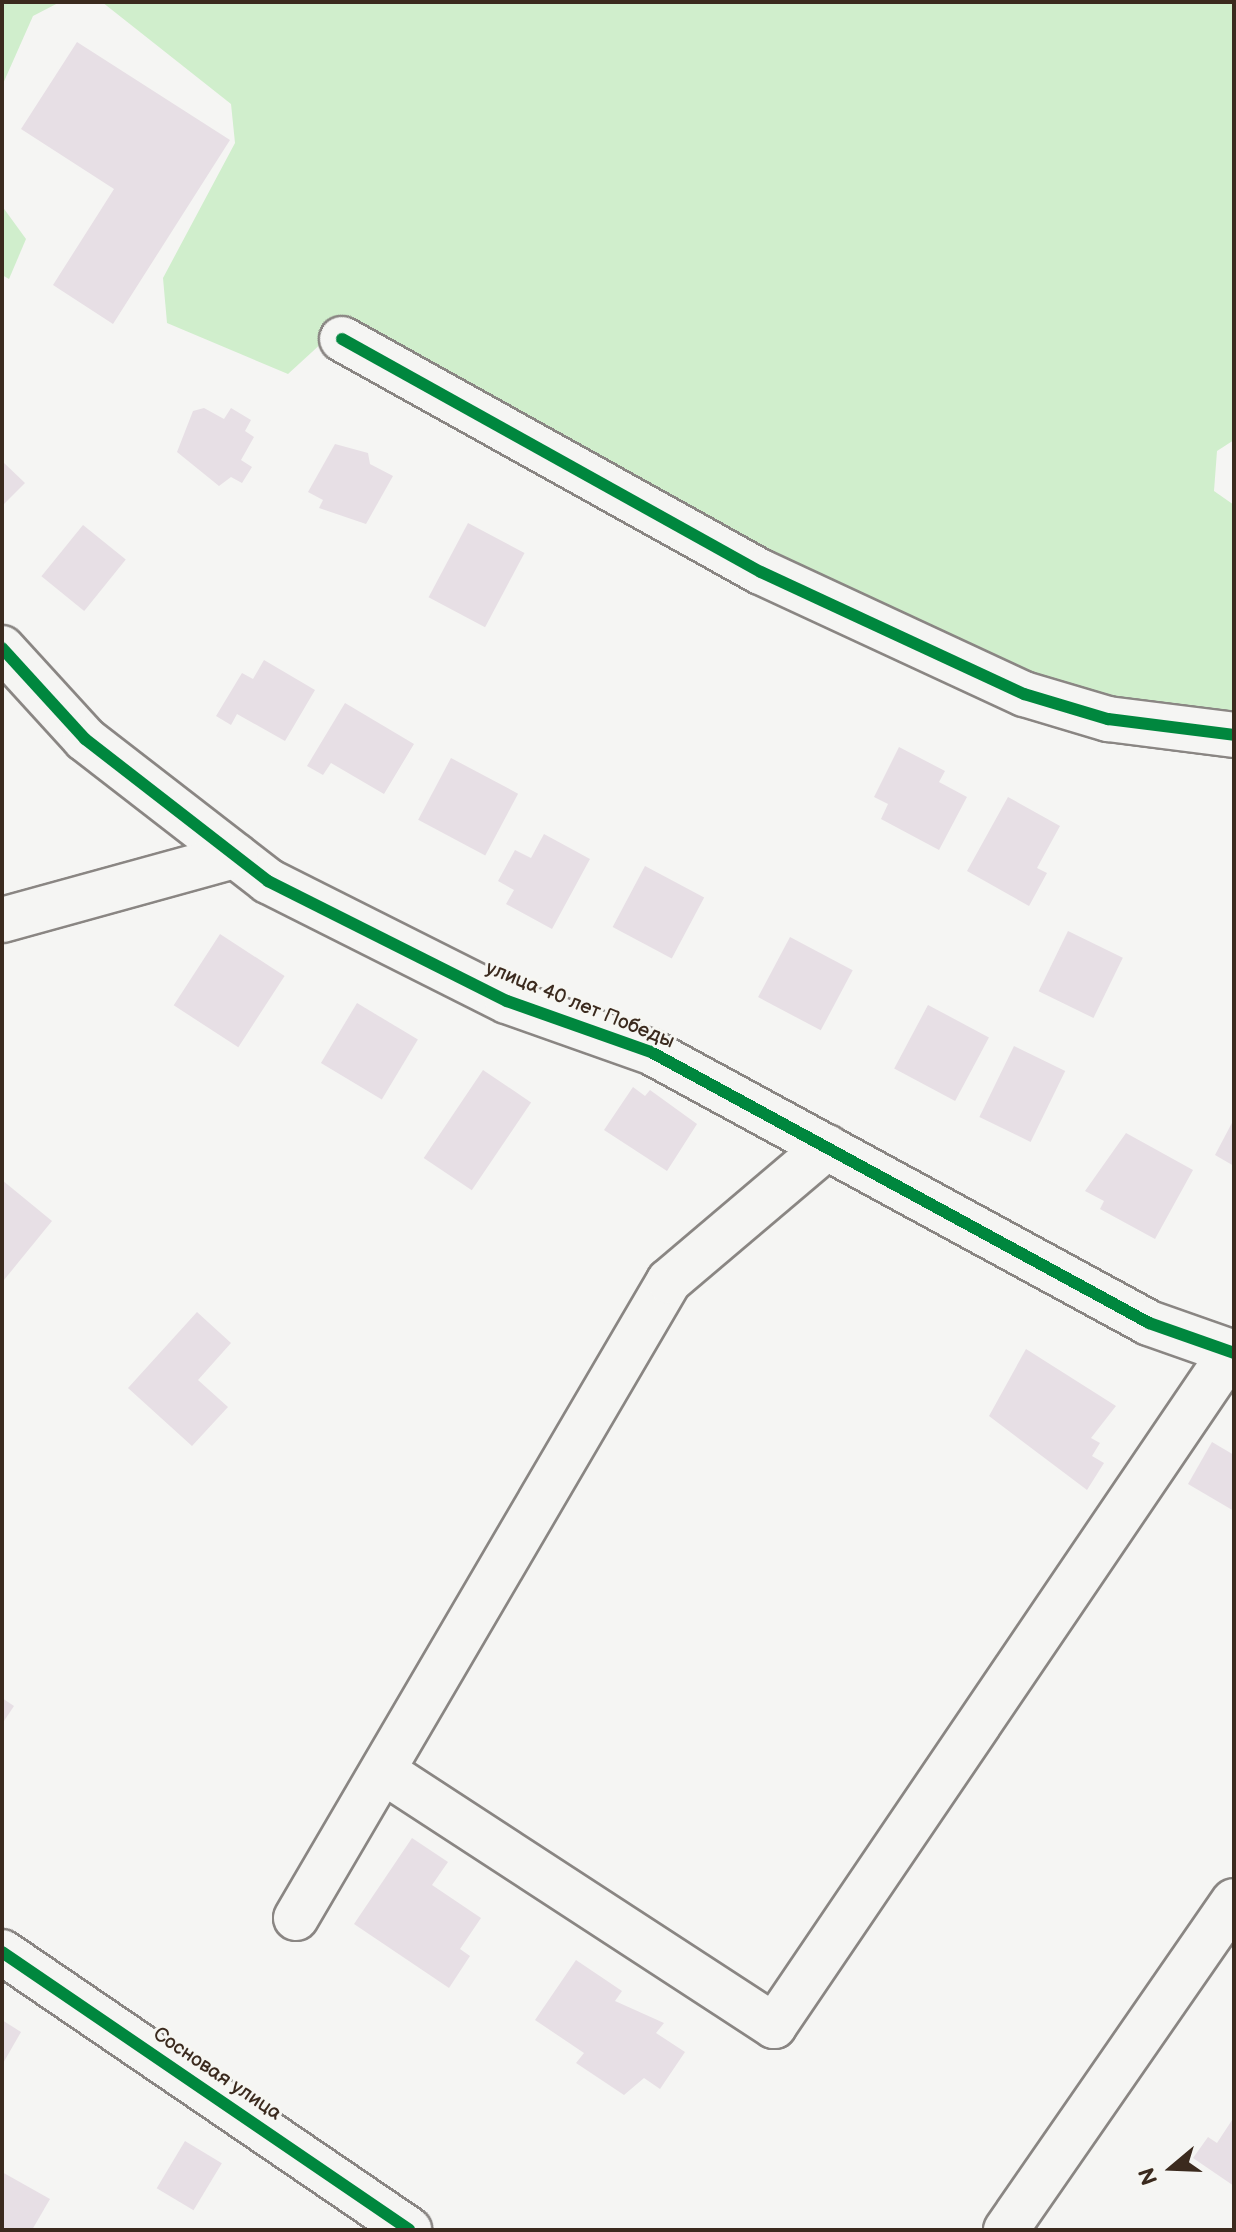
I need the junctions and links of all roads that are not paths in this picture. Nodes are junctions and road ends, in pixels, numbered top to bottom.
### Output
1 (342, 339) dead end
2 (2, 648) edge
3 (1234, 735) edge
4 (235, 856) junction
5 (2, 920) edge
6 (827, 1147) junction
7 (1232, 1352) edge
8 (383, 1771) junction
9 (1234, 1901) edge
10 (296, 1918) dead end
11 (2, 1952) edge
12 (409, 2230) edge
13 (1006, 2230) edge

1 - 3 street
2 - 4 street, улица 40 лет Победы
4 - 5 street
4 - 6 street, улица 40 лет Победы
6 - 7 street, улица 40 лет Победы
6 - 8 street
7 - 8 street
8 - 10 street
9 - 13 street
11 - 12 street, Сосновая улица

